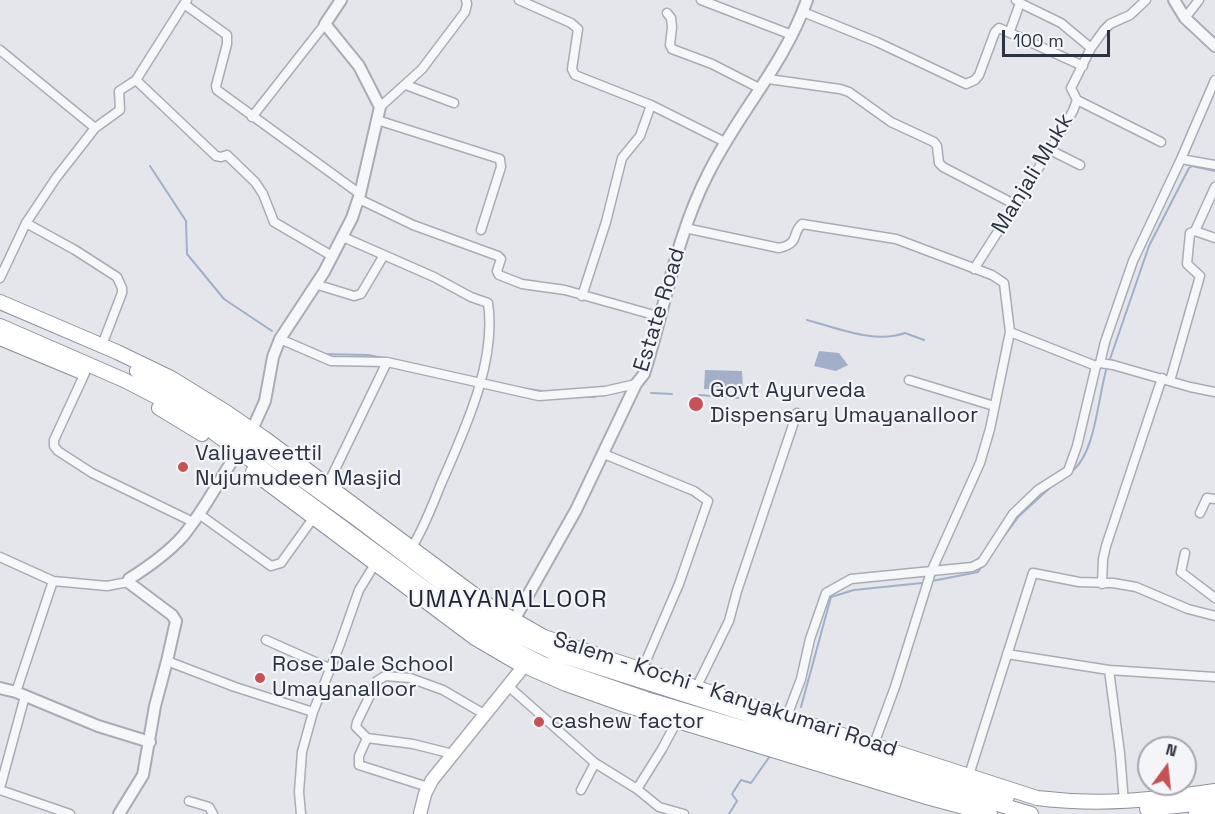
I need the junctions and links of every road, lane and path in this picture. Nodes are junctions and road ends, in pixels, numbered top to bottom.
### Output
1 (341, 0) edge
2 (466, 0) edge
3 (519, 0) edge
4 (701, 0) edge
5 (807, 0) edge
6 (1146, 0) edge
7 (1174, 0) edge
8 (1199, 0) edge
9 (1018, 1) edge
10 (186, 2) edge
11 (667, 12) dead end
12 (803, 12) junction
13 (1185, 18) junction
14 (325, 24) junction
15 (1010, 32) junction
16 (792, 35) junction
17 (1215, 46) edge
18 (1091, 48) junction
19 (0, 50) edge
20 (1083, 66) junction
21 (768, 79) junction
22 (136, 80) junction
23 (1215, 80) edge
24 (406, 85) junction
25 (760, 89) junction
26 (1077, 100) junction
27 (454, 103) dead end
28 (651, 105) junction
29 (380, 107) junction
30 (252, 117) junction
31 (377, 120) junction
32 (94, 128) junction
33 (726, 142) junction
34 (1161, 142) dead end
35 (1050, 150) junction
36 (1181, 159) junction
37 (1080, 165) dead end
38 (1215, 165) edge
39 (1215, 186) edge
40 (360, 196) junction
41 (1016, 205) junction
42 (26, 223) junction
43 (685, 228) junction
44 (481, 230) dead end
45 (1195, 231) junction
46 (343, 237) junction
47 (1215, 238) edge
48 (384, 255) junction
49 (332, 256) junction
50 (974, 269) junction
51 (0, 278) edge
52 (315, 284) junction
53 (582, 296) junction
54 (0, 303) edge
55 (0, 313) edge
56 (661, 317) junction
57 (0, 326) edge
58 (1010, 332) junction
59 (0, 338) edge
60 (280, 339) junction
61 (102, 345) junction
62 (387, 362) junction
63 (1103, 364) junction
64 (85, 373) junction
65 (909, 380) dead end
66 (1166, 380) junction
67 (480, 383) junction
68 (636, 384) junction
69 (1215, 392) edge
70 (994, 406) junction
71 (797, 412) dead end
72 (252, 430) junction
73 (604, 454) junction
74 (234, 458) junction
75 (328, 484) junction
76 (1215, 499) edge
77 (1200, 513) dead end
78 (196, 518) junction
79 (314, 518) junction
80 (412, 548) junction
81 (1185, 553) dead end
82 (0, 557) edge
83 (375, 564) junction
84 (930, 572) junction
85 (52, 581) junction
86 (128, 582) junction
87 (1102, 584) junction
88 (1215, 598) edge
89 (1215, 616) edge
90 (514, 620) junction
91 (266, 640) dead end
92 (1007, 654) junction
93 (167, 661) junction
94 (524, 666) junction
95 (331, 669) junction
96 (642, 670) junction
97 (1109, 670) junction
98 (1215, 677) edge
99 (507, 685) junction
100 (0, 688) edge
101 (696, 688) junction
102 (21, 694) junction
103 (313, 712) junction
104 (484, 714) junction
105 (787, 716) junction
106 (677, 721) junction
107 (367, 738) junction
108 (150, 742) junction
109 (874, 744) junction
110 (453, 753) junction
111 (595, 763) junction
112 (969, 775) junction
113 (428, 787) junction
114 (0, 789) edge
115 (637, 789) junction
116 (581, 790) dead end
117 (1215, 791) edge
118 (189, 801) dead end
119 (1124, 802) junction
120 (1215, 802) edge
121 (658, 810) edge
122 (959, 810) edge
123 (1215, 812) edge
124 (70, 814) edge
125 (118, 814) edge
126 (213, 814) edge
127 (301, 814) edge
128 (420, 814) edge
129 (684, 814) edge
130 (990, 814) edge
131 (1031, 814) edge
132 (1196, 814) edge

1 - 14 street
2 - 24 street
3 - 28 street
4 - 16 street
5 - 12 street, Estate Road
6 - 18 street, Manjali Mukk
7 - 13 street
8 - 13 street
9 - 15 street
9 - 18 street
10 - 22 street
10 - 30 street
11 - 25 street
12 - 15 street
12 - 16 street, Estate Road
13 - 17 street
14 - 29 street
14 - 30 street
15 - 20 street
16 - 21 street, Estate Road
18 - 20 street, Manjali Mukk
19 - 32 street
20 - 26 street, Manjali Mukk
21 - 25 street, Estate Road
21 - 41 street
22 - 32 street
22 - 49 street
23 - 36 street
24 - 27 street
24 - 29 street
25 - 33 street, Estate Road
26 - 34 street
26 - 35 street, Manjali Mukk
28 - 33 street
28 - 53 street
29 - 31 street
30 - 40 street
31 - 40 street
31 - 44 street
32 - 42 street
33 - 43 street, Estate Road
35 - 37 street
35 - 41 street, Manjali Mukk
36 - 38 street
36 - 63 street
39 - 45 street
40 - 46 street
40 - 53 street
41 - 50 street, Manjali Mukk
42 - 51 street
42 - 61 street
43 - 50 street
43 - 56 street, Estate Road
45 - 47 street
45 - 66 street
46 - 48 street
46 - 49 street
48 - 52 street
48 - 67 street
49 - 52 street
50 - 58 street
52 - 60 street
53 - 56 street
54 - 61 highway, Salem - Kochi - Kanyakumari Road
55 - 120 highway
56 - 68 street, Estate Road
57 - 131 highway
58 - 63 street
58 - 70 street
59 - 64 highway, Salem - Kochi - Kanyakumari Road
60 - 62 street
60 - 72 street
61 - 72 highway, Salem - Kochi - Kanyakumari Road
62 - 67 street
62 - 75 street
63 - 66 street
63 - 84 street
64 - 74 highway, Salem - Kochi - Kanyakumari Road
64 - 78 street
65 - 70 street
66 - 69 street
66 - 87 street
67 - 68 street
67 - 80 street
68 - 73 street, Estate Road
70 - 84 street
71 - 101 street
72 - 75 highway, Salem - Kochi - Kanyakumari Road
73 - 90 street, Estate Road
73 - 96 street
74 - 78 street
74 - 79 highway, Salem - Kochi - Kanyakumari Road
75 - 80 highway, Salem - Kochi - Kanyakumari Road
76 - 77 street
78 - 79 street
78 - 86 street
79 - 83 highway, Salem - Kochi - Kanyakumari Road
80 - 90 highway, Salem - Kochi - Kanyakumari Road
81 - 88 street
82 - 85 street
83 - 94 highway, Salem - Kochi - Kanyakumari Road
83 - 95 street
84 - 105 street
84 - 109 street
85 - 86 street
85 - 102 street
86 - 93 street
87 - 89 street
87 - 92 street
90 - 96 highway, Salem - Kochi - Kanyakumari Road
91 - 95 street
92 - 97 street
92 - 112 street
93 - 103 street
93 - 108 street
94 - 99 main road
94 - 106 highway, Salem - Kochi - Kanyakumari Road
95 - 103 street
96 - 101 highway, Salem - Kochi - Kanyakumari Road
97 - 98 street
97 - 119 street
99 - 104 main road
99 - 111 street
100 - 102 street
101 - 105 highway, Salem - Kochi - Kanyakumari Road
102 - 108 street
102 - 114 street
103 - 127 street
104 - 107 street
104 - 110 main road
105 - 109 highway, Salem - Kochi - Kanyakumari Road
106 - 115 street
106 - 122 highway, Salem - Kochi - Kanyakumari Road
107 - 110 street
107 - 113 street
108 - 125 street
109 - 112 highway, Salem - Kochi - Kanyakumari Road
110 - 113 main road
111 - 115 street
111 - 116 street
112 - 119 highway, Salem - Kochi - Kanyakumari Road
113 - 128 main road
114 - 124 street
115 - 121 street
117 - 119 highway, Salem - Kochi - Kanyakumari Road
118 - 126 street
121 - 129 street
122 - 130 highway, Salem - Kochi - Kanyakumari Road
123 - 132 highway

